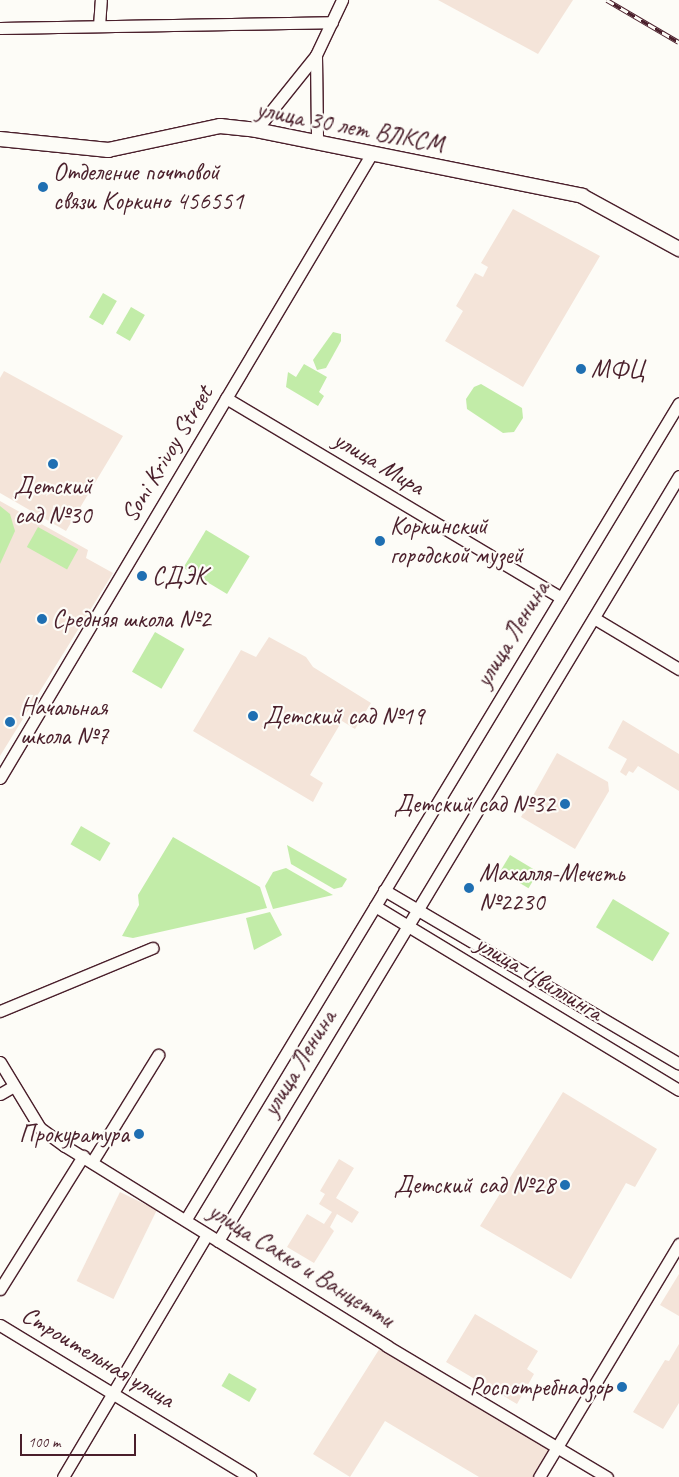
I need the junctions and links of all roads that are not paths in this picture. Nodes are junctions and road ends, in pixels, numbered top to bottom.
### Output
1 (100, 0) edge
2 (342, 0) edge
3 (332, 22) junction
4 (100, 26) junction
5 (0, 28) edge
6 (316, 55) junction
7 (256, 130) junction
8 (0, 139) edge
9 (317, 141) junction
10 (372, 153) junction
11 (679, 249) edge
12 (226, 398) junction
13 (679, 402) edge
14 (679, 476) edge
15 (561, 598) junction
16 (594, 618) junction
17 (679, 669) edge
18 (0, 778) edge
19 (384, 890) junction
20 (375, 906) junction
21 (419, 909) junction
22 (409, 925) junction
23 (152, 948) dead end
24 (0, 1011) edge
25 (158, 1055) dead end
26 (0, 1062) edge
27 (679, 1064) edge
28 (12, 1087) junction
29 (679, 1090) edge
30 (0, 1094) edge
31 (87, 1159) junction
32 (186, 1219) junction
33 (207, 1234) junction
34 (218, 1240) junction
35 (679, 1244) edge
36 (0, 1288) edge
37 (0, 1325) edge
38 (112, 1390) junction
39 (556, 1447) junction
40 (63, 1477) edge
41 (250, 1477) edge
42 (539, 1477) edge
43 (607, 1477) edge

1 - 4 street
2 - 3 street
3 - 4 street
3 - 6 street
4 - 5 street
6 - 7 street
6 - 9 street
7 - 8 main road, улица 30 лет ВЛКСМ
7 - 9 main road, улица 30 лет ВЛКСМ
9 - 10 main road, улица 30 лет ВЛКСМ
10 - 11 main road, улица 30 лет ВЛКСМ
10 - 12 street, Soni Krivoy Street
12 - 15 street, улица Мира
12 - 18 street, Soni Krivoy Street
13 - 15 street, улица Ленина
14 - 16 street, улица Ленина
15 - 19 street, улица Ленина
16 - 17 street
16 - 21 street, улица Ленина
19 - 20 street, улица Ленина
19 - 21 street
20 - 22 street, улица Цвиллинга
20 - 32 street, улица Ленина
21 - 22 street, улица Ленина
21 - 27 street, улица Цвиллинга
22 - 29 street, улица Цвиллинга
22 - 34 street, улица Ленина
23 - 24 street
25 - 31 street
26 - 28 street, улица Сакко и Ванцетти
28 - 30 street
28 - 31 street, улица Сакко и Ванцетти
31 - 32 street, улица Сакко и Ванцетти
31 - 36 street
32 - 33 street, улица Сакко и Ванцетти
33 - 34 street, улица Сакко и Ванцетти
33 - 38 street
34 - 39 street, улица Сакко и Ванцетти
35 - 39 street
37 - 38 street, Строительная улица
38 - 40 street
38 - 41 street, Строительная улица
39 - 42 street
39 - 43 street, улица Сакко и Ванцетти

